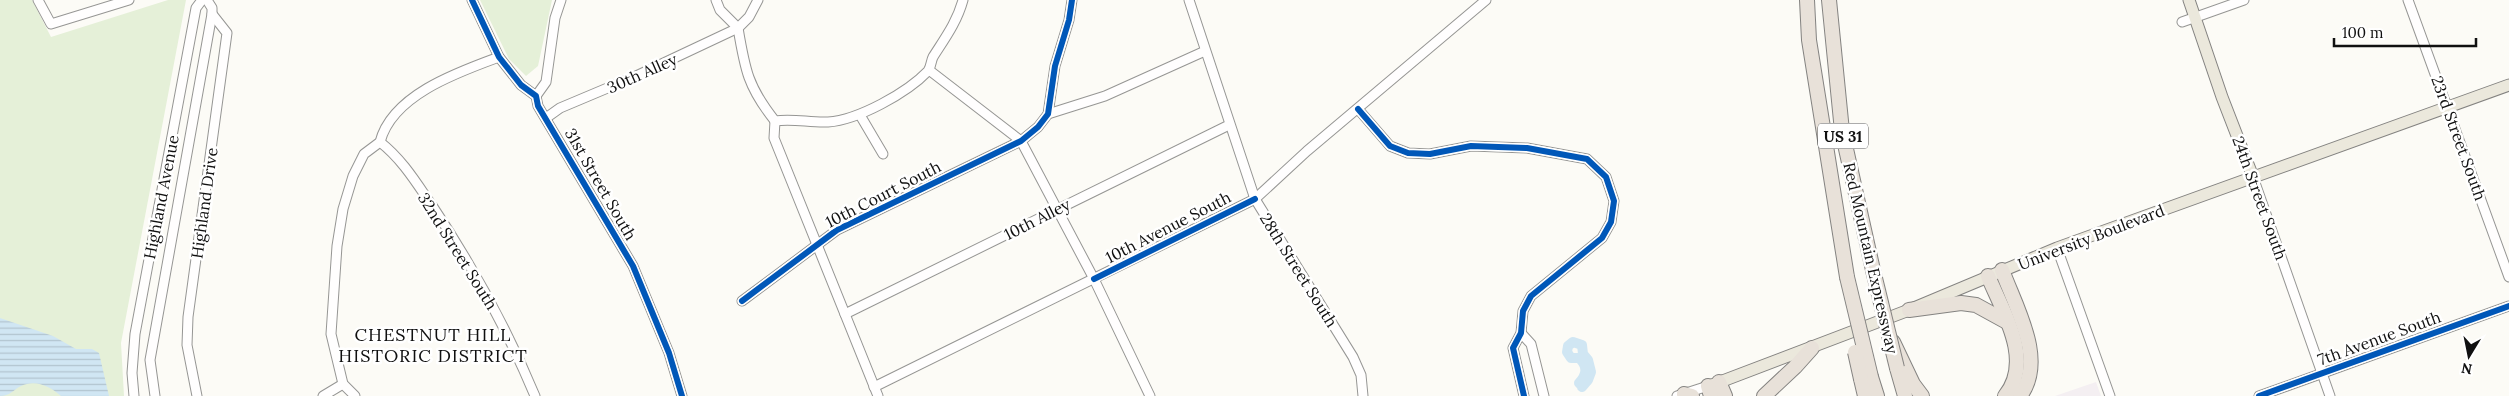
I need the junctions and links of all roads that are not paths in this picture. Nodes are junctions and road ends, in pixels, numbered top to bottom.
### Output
1 (38, 0) edge
2 (129, 0) edge
3 (202, 0) edge
4 (207, 0) edge
5 (472, 0) edge
6 (561, 0) edge
7 (716, 0) edge
8 (758, 0) edge
9 (963, 0) edge
10 (1072, 0) edge
11 (1189, 0) edge
12 (1486, 0) edge
13 (1807, 0) edge
14 (1829, 0) edge
15 (2189, 0) edge
16 (2244, 0) edge
17 (2408, 0) edge
18 (1475, 3) edge
19 (212, 14) junction
20 (2195, 18) junction
21 (2182, 22) dead end
22 (738, 28) junction
23 (1206, 51) junction
24 (499, 57) junction
25 (929, 70) junction
26 (2509, 85) edge
27 (536, 96) junction
28 (2448, 106) junction
29 (1358, 109) junction
30 (1048, 114) junction
31 (860, 115) junction
32 (546, 118) junction
33 (775, 121) junction
34 (1229, 125) junction
35 (1021, 141) junction
36 (380, 142) junction
37 (883, 154) dead end
38 (2253, 177) junction
39 (1254, 199) junction
40 (1056, 209) junction
41 (817, 244) junction
42 (2057, 248) junction
43 (2002, 270) junction
44 (1988, 276) junction
45 (2509, 277) edge
46 (1094, 279) junction
47 (742, 301) dead end
48 (2509, 306) edge
49 (1908, 310) junction
50 (845, 314) junction
51 (2007, 322) junction
52 (1520, 334) junction
53 (1812, 348) junction
54 (1901, 366) junction
55 (2322, 374) junction
56 (1866, 378) junction
57 (343, 384) junction
58 (1713, 388) edge
59 (876, 392) edge
60 (1684, 395) edge
61 (134, 396) edge
62 (155, 396) edge
63 (197, 396) edge
64 (323, 396) edge
65 (356, 396) edge
66 (535, 396) edge
67 (682, 396) edge
68 (1150, 396) edge
69 (1364, 396) edge
70 (1524, 396) edge
71 (1544, 396) edge
72 (1725, 396) edge
73 (1764, 396) edge
74 (1865, 396) edge
75 (1878, 396) edge
76 (1905, 396) edge
77 (1922, 396) edge
78 (2004, 396) edge
79 (2020, 396) edge
80 (2110, 396) edge
81 (2259, 396) edge
82 (2330, 396) edge

1 - 2 street
3 - 61 street, Highland Avenue
4 - 19 street, Highland Avenue
5 - 24 street, 31st Street South
6 - 27 street
7 - 22 street
8 - 22 street
9 - 25 street
10 - 30 street
11 - 23 street, 28th Street South
12 - 18 street, 10th Avenue South
13 - 56 highway, Red Mountain Expressway / US 31, bridge
14 - 54 highway, Red Mountain Expressway / US 31, bridge
15 - 20 main road, 24th Street South
16 - 20 street
17 - 28 street, 23rd Street South
18 - 29 street, 10th Avenue South
19 - 62 street, Highland Avenue
19 - 63 street, Highland Drive
20 - 21 street
20 - 38 main road, 24th Street South
22 - 32 street, 30th Alley
22 - 33 street
23 - 30 street
23 - 34 street, 28th Street South
24 - 27 street, 31st Street South
24 - 36 street
25 - 31 street
25 - 35 street
26 - 28 main road, University Boulevard
27 - 32 street, 31st Street South
28 - 38 main road, University Boulevard
28 - 45 street, 23rd Street South
29 - 39 street, 10th Avenue South
29 - 52 street
30 - 35 street, 10th Court South
31 - 33 street
31 - 37 street
32 - 67 street, 31st Street South
33 - 41 street
34 - 39 street, 28th Street South
34 - 40 street, 10th Alley
35 - 40 street
35 - 41 street, 10th Court South
36 - 57 street
36 - 66 street, 32nd Street South
38 - 42 main road, University Boulevard
38 - 55 street, 24th Street South
39 - 46 street, 10th Avenue South
39 - 69 street, 28th Street South
40 - 46 street
40 - 50 street, 10th Alley
41 - 47 street, 10th Court South
41 - 50 street
42 - 43 main road, University Boulevard
42 - 80 street
43 - 44 main road, University Boulevard
43 - 79 highway
44 - 49 main road, University Boulevard
44 - 51 highway
46 - 59 street, 10th Avenue South
46 - 68 street
48 - 55 street, 7th Avenue South
49 - 51 highway
49 - 53 main road, University Boulevard
50 - 59 street
51 - 78 highway
52 - 70 street
52 - 71 street
53 - 58 main road, University Boulevard
53 - 73 highway
54 - 76 highway, Red Mountain Expressway / US 31
54 - 77 highway
55 - 81 street, 7th Avenue South
55 - 82 street, 24th Street South
56 - 74 highway
56 - 75 highway
57 - 64 street
57 - 65 street
58 - 60 street, University Boulevard
58 - 72 highway

